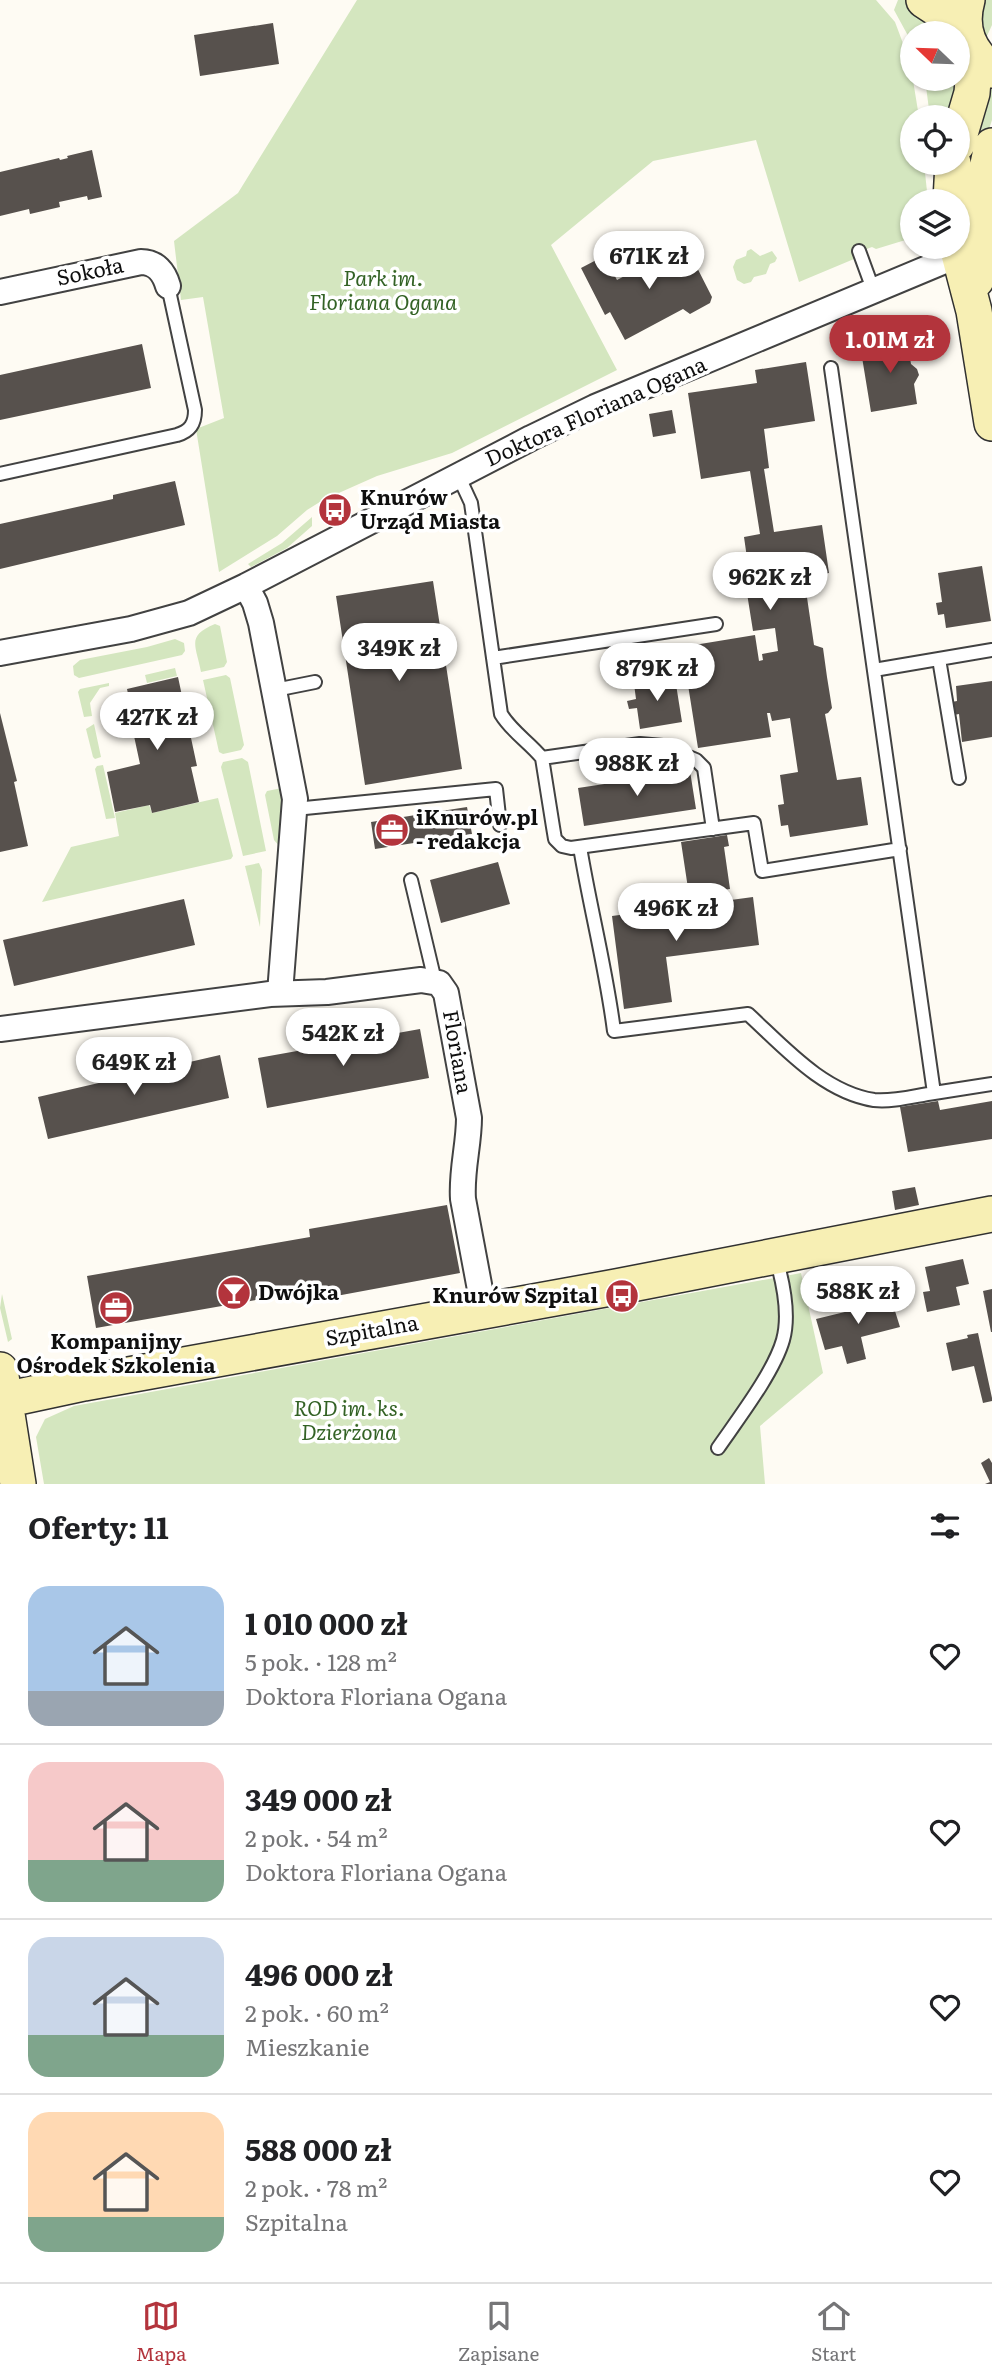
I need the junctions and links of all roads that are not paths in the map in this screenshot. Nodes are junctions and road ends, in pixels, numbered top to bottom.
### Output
1 (925, 0) edge
2 (968, 0) edge
3 (978, 55) edge
4 (968, 105) edge
5 (992, 146) edge
6 (859, 251) dead end
7 (940, 259) edge
8 (960, 259) edge
9 (167, 286) joint
10 (0, 292) edge
11 (874, 292) junction
12 (974, 312) junction
13 (831, 368) dead end
14 (992, 423) edge
15 (0, 474) edge
16 (458, 475) junction
17 (246, 586) junction
18 (716, 624) dead end
19 (992, 650) edge
20 (0, 653) edge
21 (493, 658) junction
22 (939, 659) junction
23 (874, 670) junction
24 (315, 682) dead end
25 (275, 690) junction
26 (542, 758) junction
27 (959, 778) dead end
28 (295, 809) junction
29 (500, 825) dead end
30 (713, 829) junction
31 (580, 847) junction
32 (900, 849) junction
33 (411, 880) dead end
34 (435, 981) junction
35 (280, 993) junction
36 (0, 1029) edge
37 (992, 1084) edge
38 (934, 1093) junction
39 (992, 1214) edge
40 (775, 1257) junction
41 (484, 1311) junction
42 (2, 1390) edge
43 (718, 1448) dead end
44 (19, 1484) edge

1 - 3 street
2 - 3 street
3 - 4 street
5 - 12 street
6 - 11 lane
7 - 11 street, Doktora Floriana Ogana
8 - 12 street
9 - 10 street, Sokoła
9 - 15 lane
11 - 16 street, Doktora Floriana Ogana
12 - 14 street
13 - 23 lane
16 - 17 street, Doktora Floriana Ogana
16 - 21 lane
17 - 20 street, Doktora Floriana Ogana
17 - 25 street
18 - 21 lane
19 - 22 lane
21 - 26 lane
22 - 23 lane
22 - 27 lane
23 - 32 lane
24 - 25 lane
25 - 28 street
26 - 30 lane
26 - 31 lane
28 - 29 lane
28 - 35 street
30 - 31 lane
30 - 32 lane
31 - 38 lane
32 - 38 lane
33 - 34 lane
34 - 35 street
34 - 41 street, Floriana
35 - 36 street
37 - 38 lane
39 - 40 street, Szpitalna
40 - 41 street, Szpitalna
40 - 43 lane
41 - 42 street, Szpitalna
42 - 44 street

